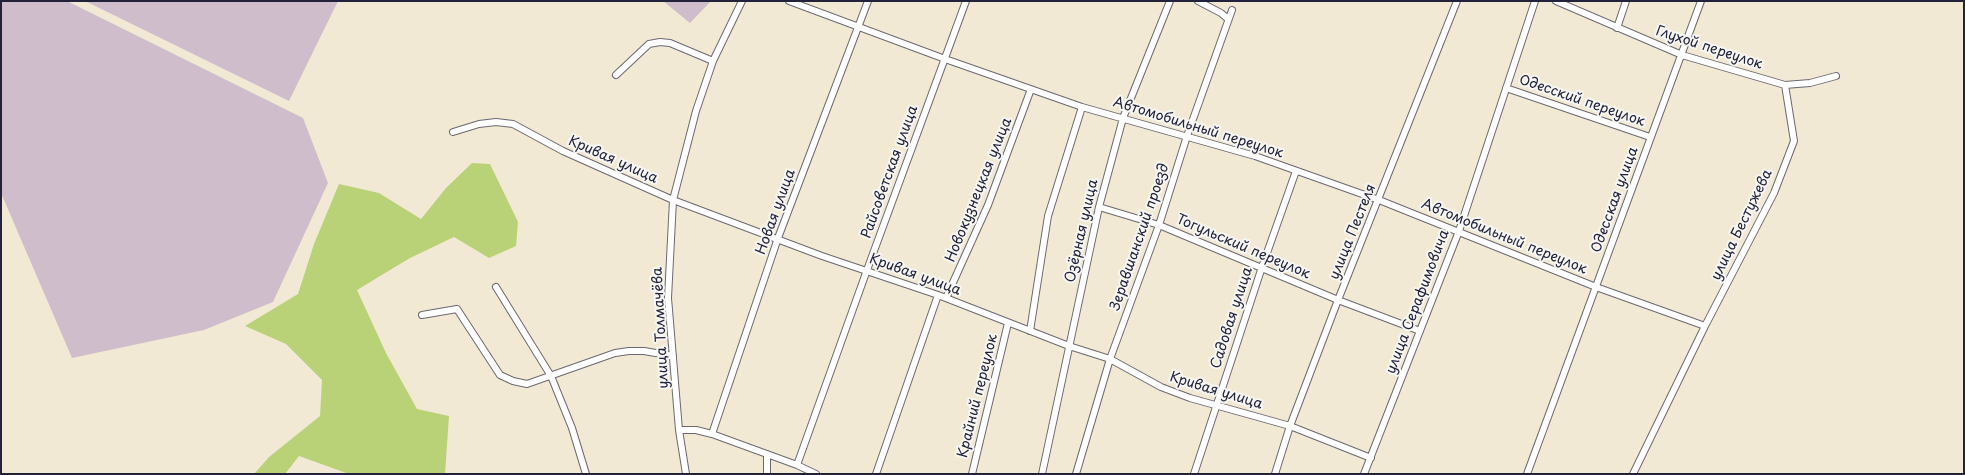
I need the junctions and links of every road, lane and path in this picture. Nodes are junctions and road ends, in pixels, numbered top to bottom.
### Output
1 (742, 1) edge
2 (789, 1) edge
3 (868, 1) edge
4 (966, 1) edge
5 (1170, 1) edge
6 (1198, 1) edge
7 (1457, 1) edge
8 (1535, 1) edge
9 (1556, 1) edge
10 (1626, 1) edge
11 (1701, 1) edge
12 (1232, 10) dead end
13 (1228, 19) junction
14 (858, 26) junction
15 (1616, 28) junction
16 (1682, 55) junction
17 (945, 59) junction
18 (713, 61) junction
19 (616, 75) dead end
20 (1836, 76) dead end
21 (1785, 85) junction
22 (1506, 88) junction
23 (1031, 89) junction
24 (1082, 106) junction
25 (1123, 118) junction
26 (453, 132) dead end
27 (1187, 136) junction
28 (1650, 137) junction
29 (1296, 171) junction
30 (673, 200) junction
31 (1379, 200) junction
32 (1099, 207) junction
33 (1159, 225) junction
34 (1459, 231) junction
35 (778, 238) junction
36 (1262, 267) junction
37 (867, 270) junction
38 (496, 287) dead end
39 (1596, 287) junction
40 (938, 295) junction
41 (946, 298) junction
42 (1338, 300) junction
43 (422, 315) dead end
44 (1008, 323) junction
45 (1705, 326) junction
46 (1030, 331) junction
47 (1420, 331) junction
48 (1069, 346) junction
49 (673, 356) junction
50 (1110, 359) junction
51 (551, 376) junction
52 (1217, 405) junction
53 (1290, 426) junction
54 (679, 430) junction
55 (712, 434) junction
56 (767, 454) junction
57 (1371, 458) junction
58 (797, 465) junction
59 (586, 474) edge
60 (686, 474) edge
61 (766, 474) edge
62 (816, 474) edge
63 (876, 474) edge
64 (972, 474) edge
65 (1042, 474) edge
66 (1076, 474) edge
67 (1194, 474) edge
68 (1275, 474) edge
69 (1364, 474) edge
70 (1527, 474) edge
71 (1633, 474) edge

1 - 18 street, улица Толмачёва
2 - 14 street, Автомобильный переулок
3 - 14 street, Новая улица
4 - 17 street, Райсоветская улица
5 - 25 street, Озёрная улица
6 - 13 street
7 - 31 street, улица Пестеля
8 - 22 street, улица Серафимовича
9 - 15 street, Глухой переулок
10 - 15 street
11 - 16 street, Одесская улица
12 - 13 street, Зеравшанский проезд
13 - 27 street, Зеравшанский проезд
14 - 17 street, Автомобильный переулок
14 - 35 street, Новая улица
15 - 16 street, Глухой переулок
16 - 21 street, Глухой переулок
16 - 28 street, Одесская улица
17 - 23 street, Автомобильный переулок
17 - 37 street, Райсоветская улица
18 - 19 street
18 - 30 street, улица Толмачёва
20 - 21 street, Глухой переулок
21 - 45 street, улица Бестужева
22 - 28 street, Одесский переулок
22 - 34 street, улица Серафимовича
23 - 24 street, Автомобильный переулок
23 - 41 street, Новокузнецкая улица
24 - 25 street, Автомобильный переулок
24 - 46 street
25 - 27 street, Автомобильный переулок
25 - 32 street, Озёрная улица
26 - 30 street, Кривая улица
27 - 29 street, Автомобильный переулок
27 - 33 street, Зеравшанский проезд
28 - 39 street, Одесская улица
29 - 31 street, Автомобильный переулок
29 - 36 street, Садовая улица
30 - 35 street, Кривая улица
30 - 49 street, улица Толмачёва
31 - 34 street, Автомобильный переулок
31 - 42 street, улица Пестеля
32 - 33 street, Тогульский переулок
32 - 48 street, Озёрная улица
33 - 36 street, Тогульский переулок
33 - 50 street, Зеравшанский проезд
34 - 39 street, Автомобильный переулок
34 - 47 street, улица Серафимовича
35 - 37 street, Кривая улица
35 - 55 street, Новая улица
36 - 42 street, Тогульский переулок
36 - 52 street, Садовая улица
37 - 40 street, Кривая улица
37 - 58 street, Райсоветская улица
38 - 51 street
39 - 45 street
39 - 70 street, Одесская улица
40 - 41 street, Кривая улица
40 - 63 street
41 - 44 street, Кривая улица
42 - 47 street, Тогульский переулок
42 - 53 street, улица Пестеля
43 - 51 street
44 - 46 street, Кривая улица
44 - 64 street, Крайний переулок
45 - 71 street, улица Бестужева
46 - 48 street, Кривая улица
47 - 57 street, улица Серафимовича
48 - 50 street, Кривая улица
48 - 65 street, Озёрная улица
49 - 51 street
49 - 54 street, улица Толмачёва
50 - 52 street, Кривая улица
50 - 66 street, Зеравшанский проезд
51 - 59 street
52 - 53 street, Кривая улица
52 - 67 street, Садовая улица
53 - 57 street, Кривая улица
53 - 68 street, улица Пестеля
54 - 55 street
54 - 60 street, улица Толмачёва
55 - 56 street
56 - 58 street
56 - 61 street
57 - 69 street, улица Серафимовича
58 - 62 street

